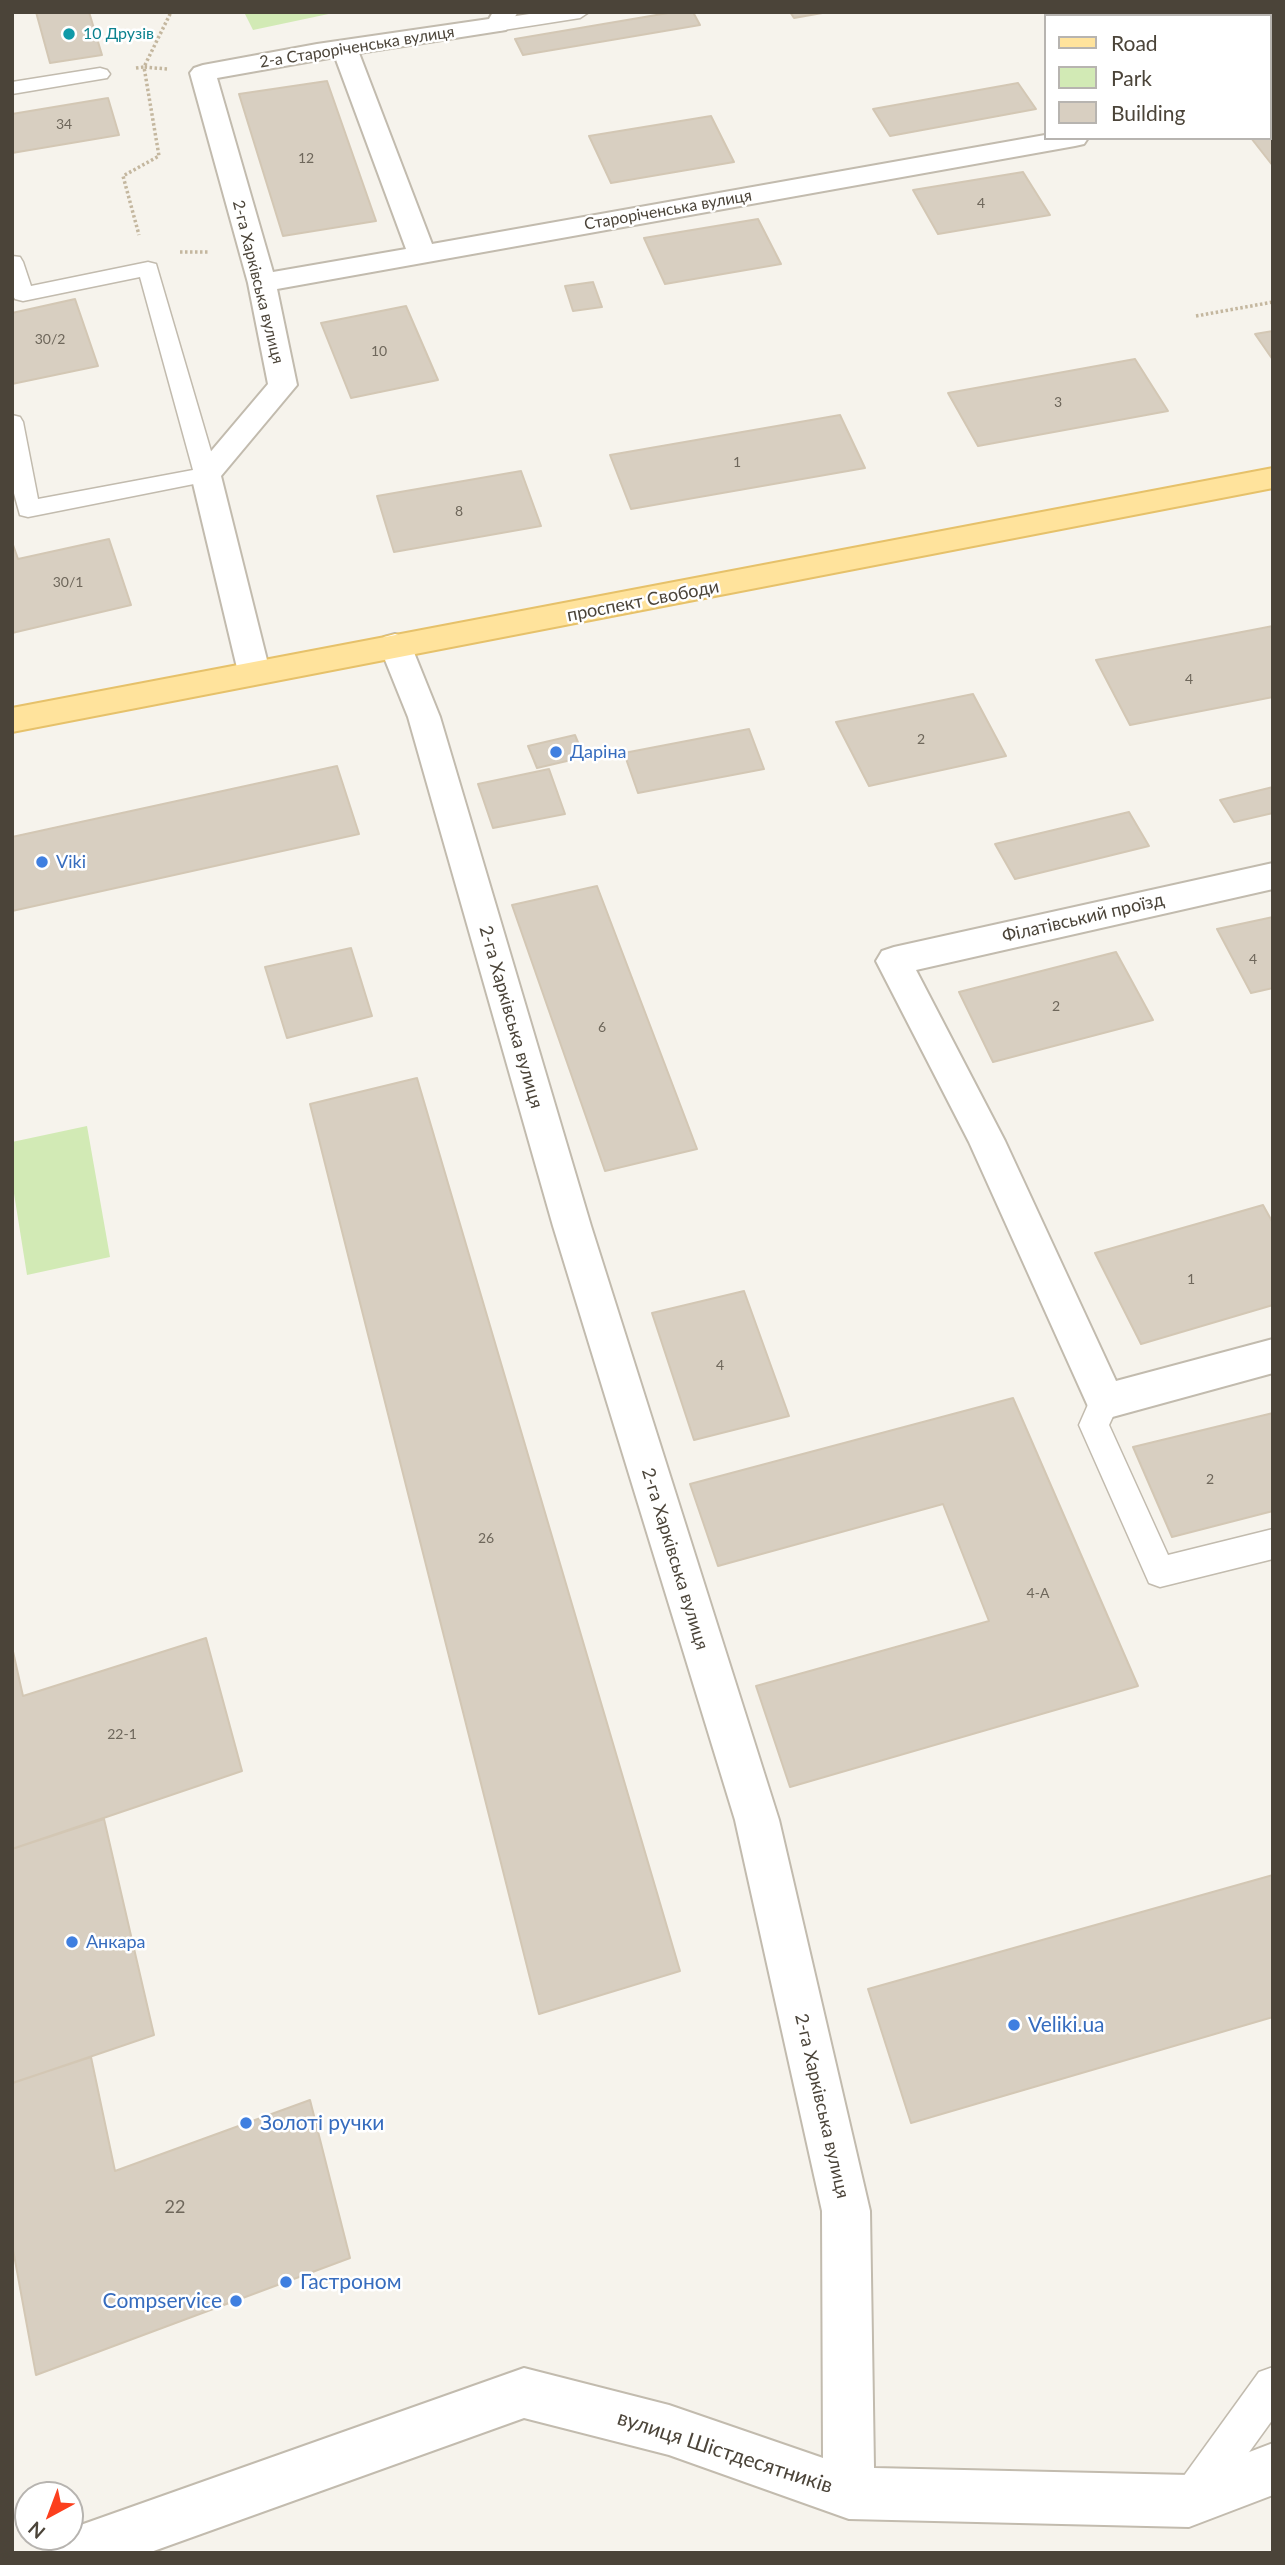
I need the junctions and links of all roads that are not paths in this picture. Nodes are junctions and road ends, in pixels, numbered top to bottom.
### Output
1 (580, 12) edge
2 (501, 18) edge
3 (344, 48) junction
4 (203, 73) joint
5 (100, 74) road end
6 (13, 86) edge
7 (1063, 140) edge
8 (422, 254) junction
9 (12, 262) edge
10 (259, 271) junction
11 (12, 422) edge
12 (206, 475) junction
13 (1273, 478) edge
14 (395, 645) junction
15 (254, 672) junction
16 (12, 720) edge
17 (1273, 876) edge
18 (1273, 1356) edge
19 (1105, 1401) junction
20 (1273, 1544) edge
21 (1273, 2386) edge
22 (1273, 2469) edge
23 (849, 2493) junction
24 (1189, 2501) junction
25 (75, 2553) edge

1 - 2 lane
2 - 3 street, 2-а Староріченська вулиця
3 - 4 street, 2-а Староріченська вулиця
3 - 8 street
4 - 10 street, 2-га Харківська вулиця
5 - 6 lane
7 - 8 street, Староріченська вулиця
8 - 10 street, Староріченська вулиця
9 - 12 lane
10 - 12 street, 2-га Харківська вулиця
11 - 12 lane
12 - 15 street
13 - 14 main road, проспект Свободи
14 - 15 main road, проспект Свободи
14 - 23 street, 2-га Харківська вулиця
15 - 16 main road, проспект Свободи
17 - 19 street, Філатівський проїзд
18 - 19 street
19 - 20 lane
21 - 24 lane
22 - 24 street, вулиця Шістдесятників
23 - 24 street, вулиця Шістдесятників
23 - 25 street, вулиця Шістдесятників

